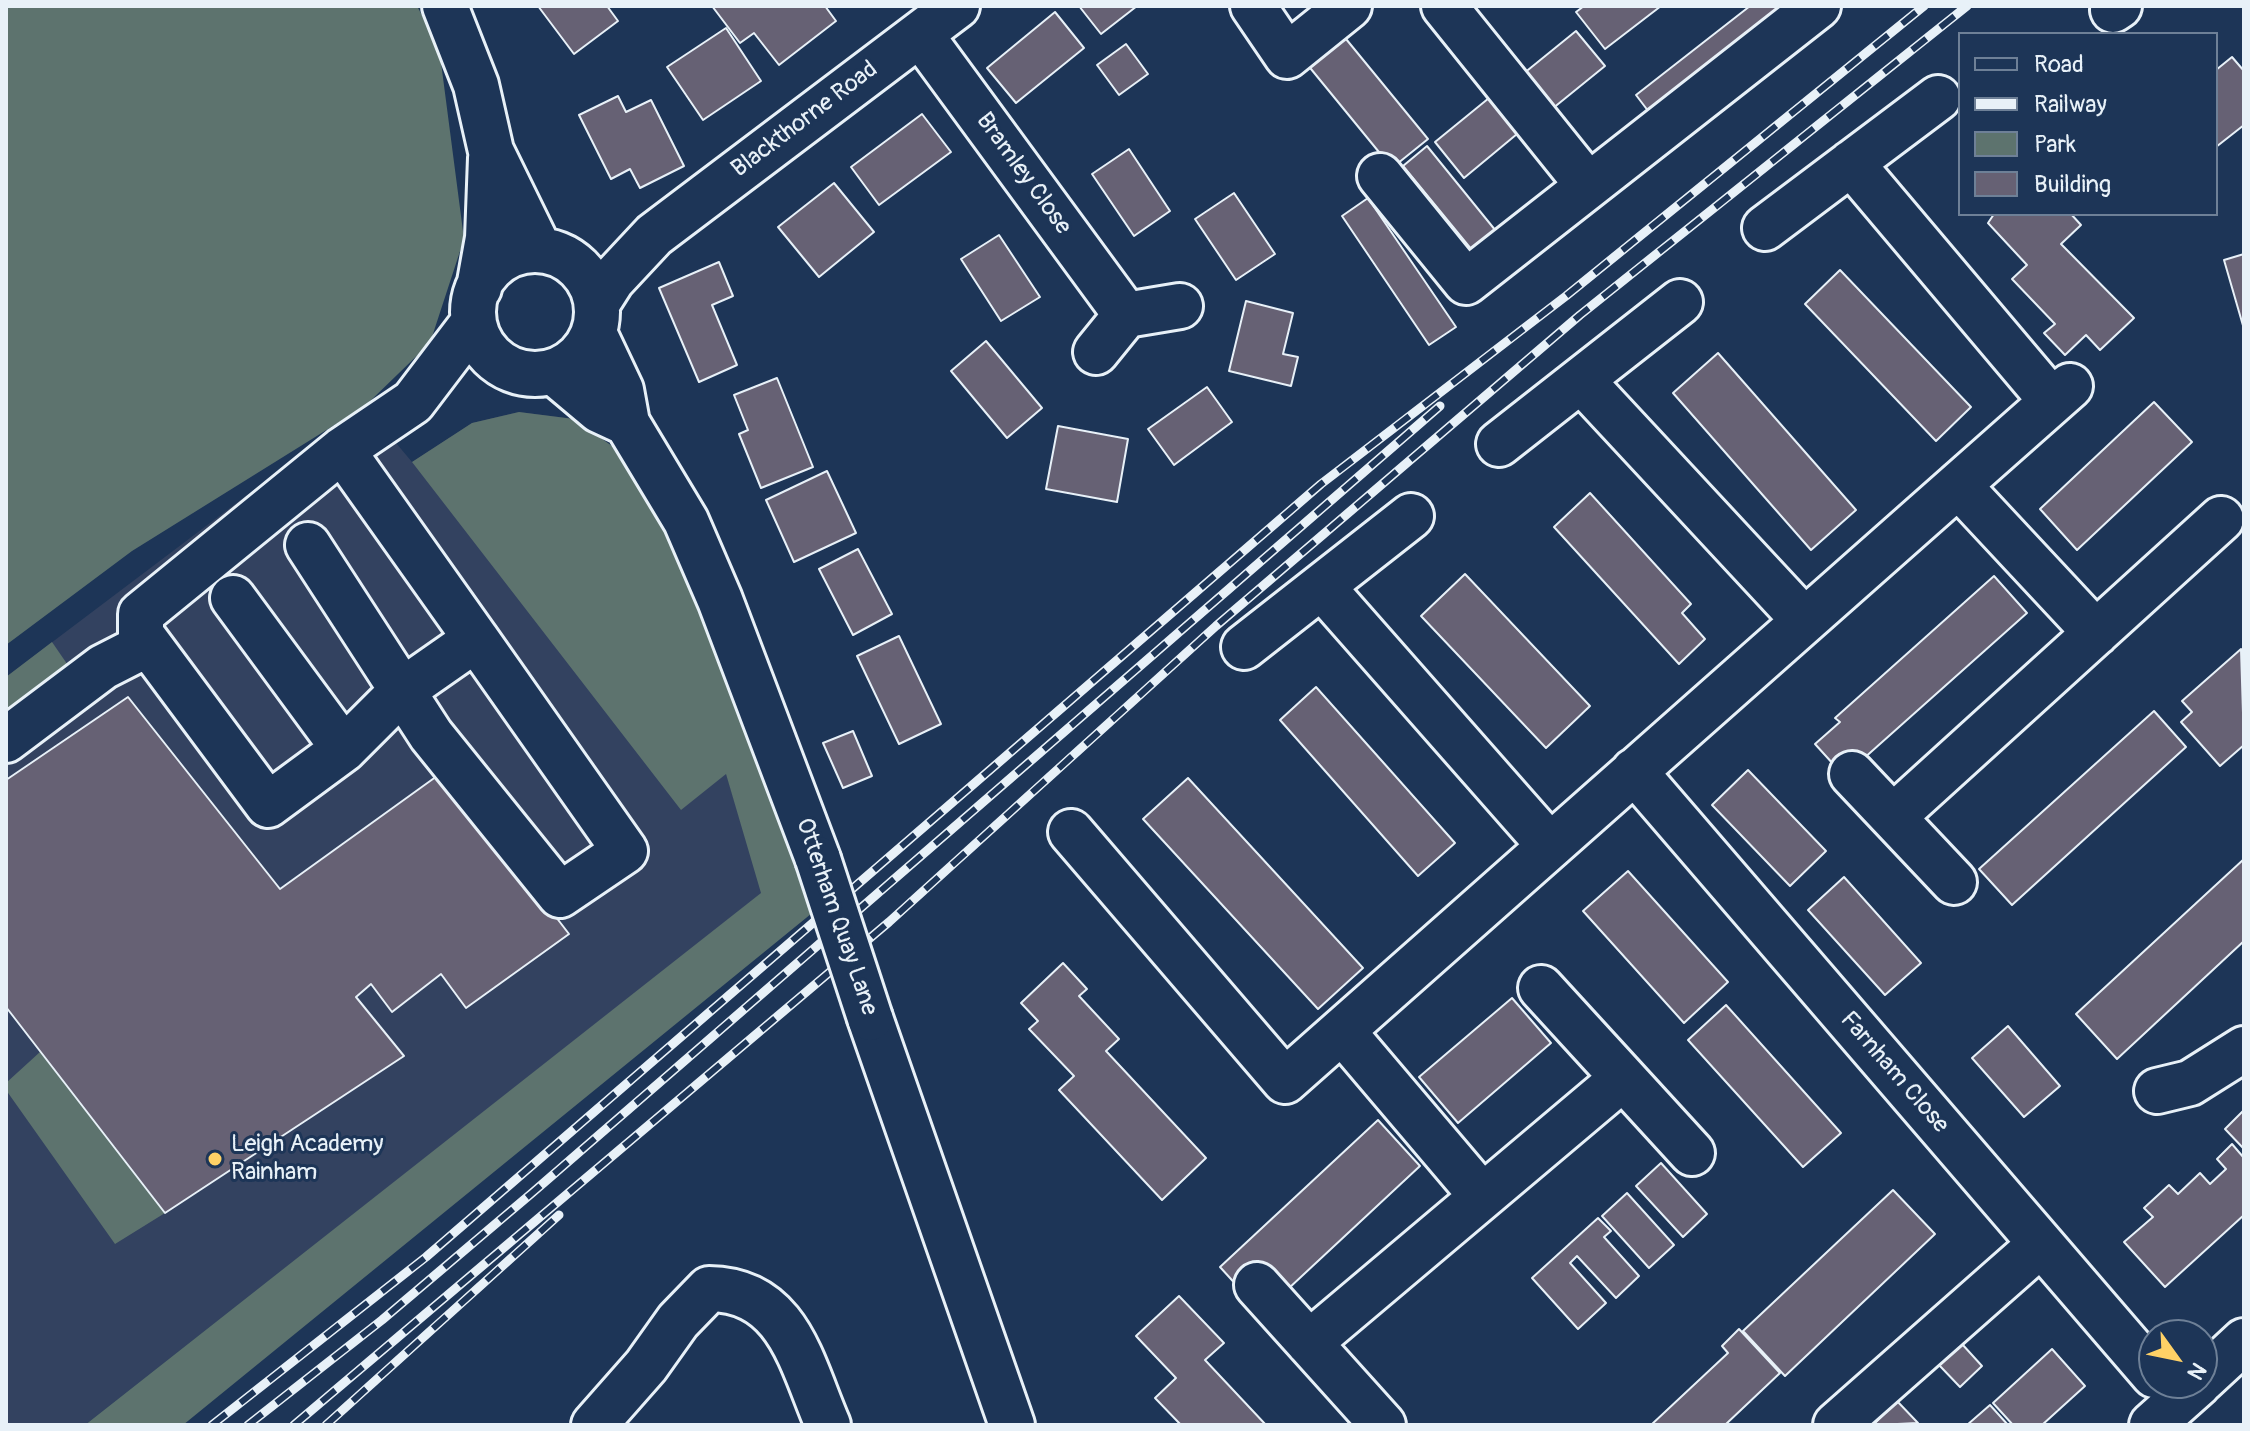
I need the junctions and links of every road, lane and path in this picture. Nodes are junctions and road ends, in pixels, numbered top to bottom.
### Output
1 (445, 6) edge
2 (957, 6) edge
3 (1253, 6) edge
4 (1349, 6) edge
5 (1818, 6) edge
6 (1459, 11) edge
7 (920, 34) junction
8 (1938, 98) dead end
9 (491, 151) junction
10 (1851, 163) junction
11 (1380, 176) dead end
12 (1587, 184) junction
13 (1765, 228) dead end
14 (654, 235) junction
15 (546, 252) junction
16 (1680, 302) dead end
17 (476, 306) junction
18 (1180, 306) dead end
19 (1126, 315) junction
20 (596, 318) junction
21 (1096, 352) dead end
22 (511, 370) junction
23 (555, 373) junction
24 (1581, 380) junction
25 (413, 402) junction
26 (627, 423) junction
27 (1499, 444) dead end
28 (342, 450) junction
29 (1958, 485) junction
30 (1411, 516) dead end
31 (2216, 538) dead end
32 (308, 545) dead end
33 (1322, 587) junction
34 (233, 598) dead end
35 (1804, 620) junction
36 (2096, 633) junction
37 (476, 639) junction
38 (148, 644) junction
39 (1244, 647) dead end
40 (403, 690) junction
41 (6, 740) edge
42 (344, 749) junction
43 (1634, 771) junction
44 (1852, 774) dead end
45 (1893, 817) junction
46 (1071, 832) dead end
47 (1550, 846) junction
48 (1954, 882) dead end
49 (1541, 988) dead end
50 (1342, 1031) junction
51 (2244, 1049) edge
52 (1623, 1078) junction
53 (2157, 1091) dead end
54 (1692, 1153) dead end
55 (1482, 1196) junction
56 (2041, 1244) junction
57 (1257, 1285) dead end
58 (2244, 1341) edge
59 (1309, 1343) junction
60 (2138, 1351) edge
61 (2218, 1360) edge
62 (594, 1425) edge
63 (828, 1425) edge
64 (1012, 1425) edge
65 (1383, 1425) edge
66 (1836, 1425) edge

1 - 9 street
2 - 7 street, Blackthorne Road
3 - 4 street
5 - 12 street
6 - 12 street
7 - 14 street, Blackthorne Road
7 - 19 street, Bramley Close
8 - 10 street
9 - 15 street
9 - 17 street
10 - 13 street
10 - 29 street
11 - 12 street
14 - 15 street, Blackthorne Road
14 - 20 street, Blackthorne Road
15 - 17 street
15 - 20 street, Otterham Quay Lane
16 - 24 street
17 - 22 street
17 - 25 street
18 - 19 street
19 - 21 street
20 - 23 street
20 - 26 street, Otterham Quay Lane
22 - 23 street
22 - 25 street
23 - 26 street
24 - 27 street
24 - 35 street
25 - 28 street
26 - 64 street, Otterham Quay Lane, bridge
28 - 37 street
28 - 38 street
29 - 35 street
29 - 36 street
30 - 33 street
31 - 36 street
32 - 40 street
33 - 39 street
33 - 47 street
34 - 42 street
35 - 43 street
36 - 45 street
37 - 40 street
37 - 40 street
38 - 41 street
38 - 42 street
40 - 42 street
43 - 47 street
43 - 56 street, Farnham Close
44 - 45 street
45 - 48 street
46 - 50 street
47 - 50 street
49 - 52 street
50 - 55 street
51 - 53 street
52 - 54 street
52 - 55 street
55 - 59 street
56 - 60 street, Farnham Close
56 - 66 street
57 - 59 street
58 - 61 street
59 - 65 street
62 - 63 street

